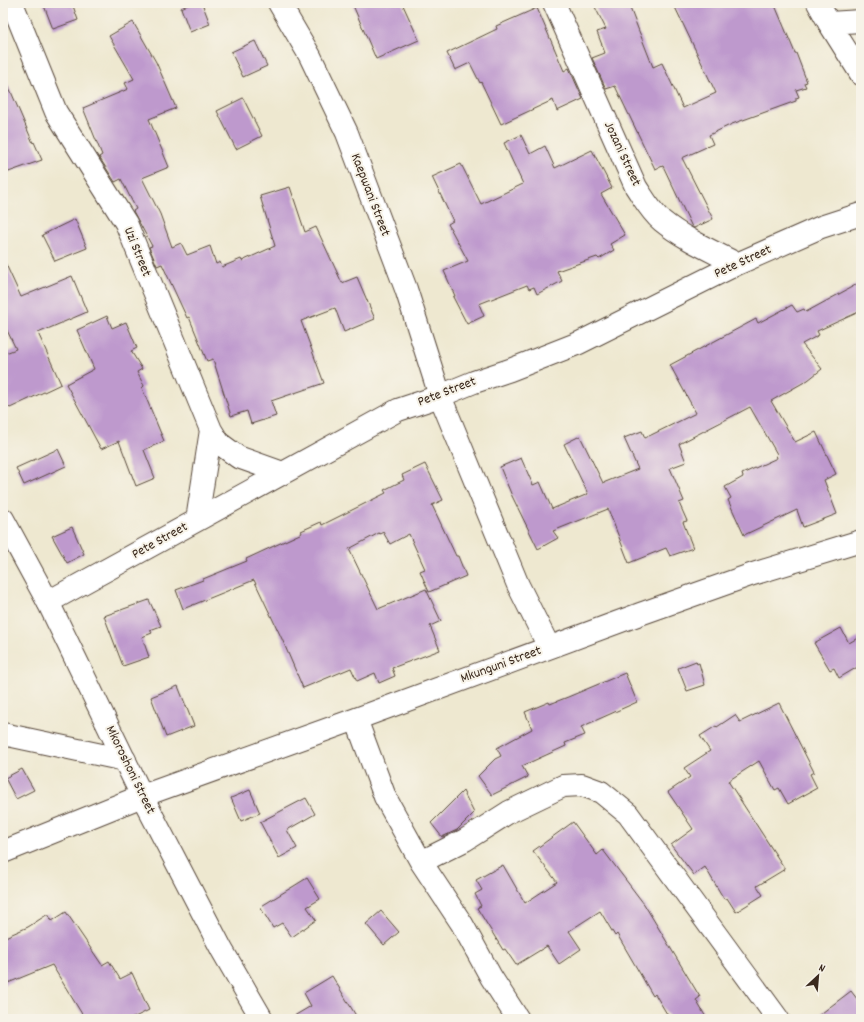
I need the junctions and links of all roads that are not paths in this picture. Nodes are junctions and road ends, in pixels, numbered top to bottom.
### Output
1 (12, 3) edge
2 (279, 3) edge
3 (554, 3) edge
4 (818, 3) edge
5 (861, 21) edge
6 (829, 23) junction
7 (861, 74) edge
8 (861, 214) edge
9 (737, 264) junction
10 (440, 396) junction
11 (211, 430) junction
12 (283, 473) junction
13 (3, 519) edge
14 (197, 520) junction
15 (861, 541) edge
16 (48, 602) junction
17 (550, 647) junction
18 (356, 719) junction
19 (3, 734) edge
20 (125, 760) junction
21 (142, 796) junction
22 (3, 852) edge
23 (421, 862) junction
24 (262, 1019) edge
25 (518, 1019) edge
26 (778, 1019) edge

1 - 11 street, Uzi Street
2 - 10 street, Kaepwani Street
3 - 9 street, Jozani Street
4 - 6 street
5 - 6 street
6 - 7 street
8 - 9 street, Pete Street
9 - 10 street, Pete Street
10 - 12 street, Pete Street
10 - 17 street, Kaepwani Street
11 - 12 street, Uzi Street
11 - 14 street
12 - 14 street, Pete Street
13 - 16 street, Mkoroshoni Street
14 - 16 street, Pete Street
15 - 17 street, Mkunguni Street
16 - 20 street, Mkoroshoni Street
17 - 18 street, Mkunguni Street
18 - 21 street, Mkunguni Street
18 - 23 street
19 - 20 street
20 - 21 street, Mkoroshoni Street
21 - 22 street, Mkunguni Street
21 - 24 street, Mkoroshoni Street
23 - 25 street
23 - 26 street

